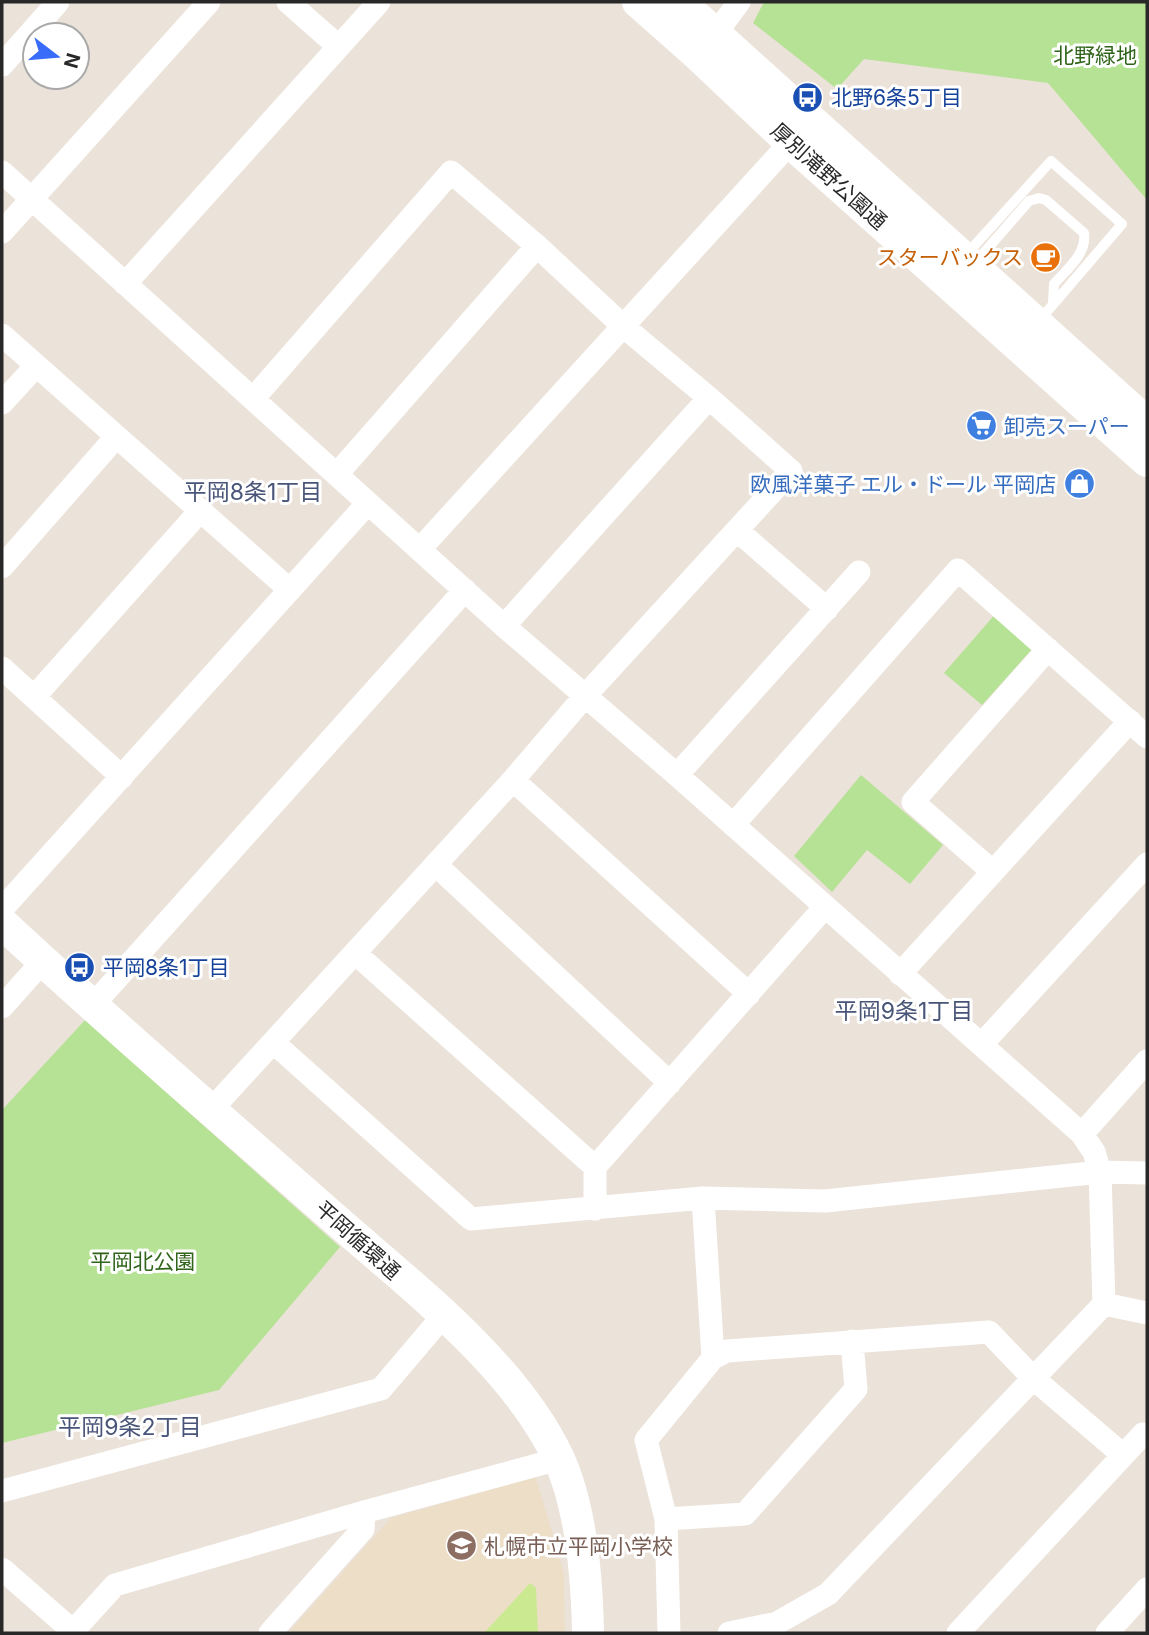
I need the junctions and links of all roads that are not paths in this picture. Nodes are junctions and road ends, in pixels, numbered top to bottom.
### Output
1 (58, 2) edge
2 (209, 2) edge
3 (288, 2) edge
4 (379, 2) edge
5 (638, 2) edge
6 (680, 2) edge
7 (739, 2) edge
8 (708, 45) junction
9 (338, 46) junction
10 (2, 65) edge
11 (800, 132) junction
12 (2, 172) edge
13 (32, 199) junction
14 (2, 232) edge
15 (537, 246) junction
16 (967, 262) junction
17 (125, 284) junction
18 (1045, 313) junction
19 (623, 326) junction
20 (2, 335) edge
21 (35, 367) junction
22 (709, 398) junction
23 (253, 399) junction
24 (2, 403) edge
25 (1144, 412) edge
26 (116, 437) junction
27 (1147, 461) edge
28 (337, 474) junction
29 (368, 503) junction
30 (200, 510) junction
31 (738, 531) junction
32 (420, 549) junction
33 (2, 567) edge
34 (859, 572) dead end
35 (290, 590) junction
36 (466, 590) junction
37 (827, 609) junction
38 (504, 626) junction
39 (1048, 649) junction
40 (2, 668) edge
41 (585, 696) junction
42 (34, 697) junction
43 (1130, 721) junction
44 (1147, 737) edge
45 (677, 775) junction
46 (122, 777) junction
47 (513, 780) junction
48 (733, 825) junction
49 (1147, 864) edge
50 (436, 865) junction
51 (993, 872) junction
52 (824, 908) junction
53 (2, 909) edge
54 (2, 923) edge
55 (355, 953) junction
56 (43, 961) junction
57 (900, 974) junction
58 (749, 994) junction
59 (92, 1006) junction
60 (2, 1007) edge
61 (274, 1043) junction
62 (982, 1044) junction
63 (1147, 1061) edge
64 (670, 1083) junction
65 (211, 1110) junction
66 (1082, 1134) junction
67 (595, 1167) junction
68 (1100, 1172) junction
69 (1147, 1173) edge
70 (703, 1198) junction
71 (595, 1209) junction
72 (1104, 1304) junction
73 (1147, 1313) edge
74 (443, 1316) junction
75 (852, 1341) junction
76 (713, 1358) junction
77 (1034, 1378) junction
78 (1147, 1435) edge
79 (1123, 1455) junction
80 (559, 1459) junction
81 (2, 1491) edge
82 (364, 1512) junction
83 (666, 1519) junction
84 (2, 1569) edge
85 (1147, 1588) edge
86 (74, 1632) edge
87 (270, 1633) edge
88 (588, 1633) edge
89 (669, 1633) edge
90 (729, 1633) edge
91 (958, 1633) edge
92 (1107, 1633) edge

1 - 10 street
2 - 13 street
3 - 9 street
4 - 9 street
5 - 8 main road, 厚別滝野公園通
6 - 8 main road, 厚別滝野公園通
7 - 8 street
8 - 11 main road, 厚別滝野公園通
9 - 17 street
11 - 16 main road, 厚別滝野公園通
11 - 19 street
11 - 27 main road, 厚別滝野公園通
12 - 13 street
13 - 14 street
13 - 17 street
15 - 19 street
15 - 23 street
15 - 28 street
16 - 18 main road, 厚別滝野公園通
16 - 18 lane
16 - 18 lane
17 - 23 street
18 - 25 main road, 厚別滝野公園通
19 - 22 street
19 - 32 street
20 - 21 street
21 - 24 street
21 - 26 street
22 - 31 street
22 - 38 street
23 - 28 street
26 - 30 street
26 - 33 street
28 - 29 street
29 - 32 street
29 - 35 street
30 - 35 street
30 - 42 street
31 - 37 street
31 - 41 street
32 - 36 street
34 - 37 street
35 - 46 street
36 - 38 street
36 - 59 street
37 - 45 street
38 - 41 street
39 - 43 street
39 - 48 street
39 - 51 street
40 - 42 street
41 - 45 street
41 - 47 street
42 - 46 street
43 - 44 street
43 - 51 street
45 - 48 street
46 - 53 street
47 - 50 street
47 - 58 street
48 - 52 street
49 - 62 street
50 - 55 street
50 - 64 street
51 - 57 street
52 - 57 street
52 - 58 street
54 - 56 main road, 平岡循環通
55 - 61 street
55 - 67 street
56 - 59 main road, 平岡循環通
56 - 60 street
57 - 62 street
58 - 64 street
59 - 65 main road, 平岡循環通
61 - 65 street
61 - 71 street
62 - 66 street
63 - 66 street
64 - 67 street
65 - 74 main road, 平岡循環通
66 - 68 street
67 - 71 street
68 - 69 street
68 - 70 street
68 - 72 street
70 - 71 street
70 - 76 street
72 - 73 street
72 - 77 street
74 - 80 main road, 平岡循環通
74 - 81 street
75 - 76 street
75 - 77 street
75 - 83 street
76 - 83 street
77 - 79 street
77 - 90 street
78 - 79 street
79 - 91 street
80 - 82 street
80 - 88 main road, 平岡循環通
82 - 86 street
82 - 87 street
83 - 89 street
84 - 86 street
85 - 92 street

